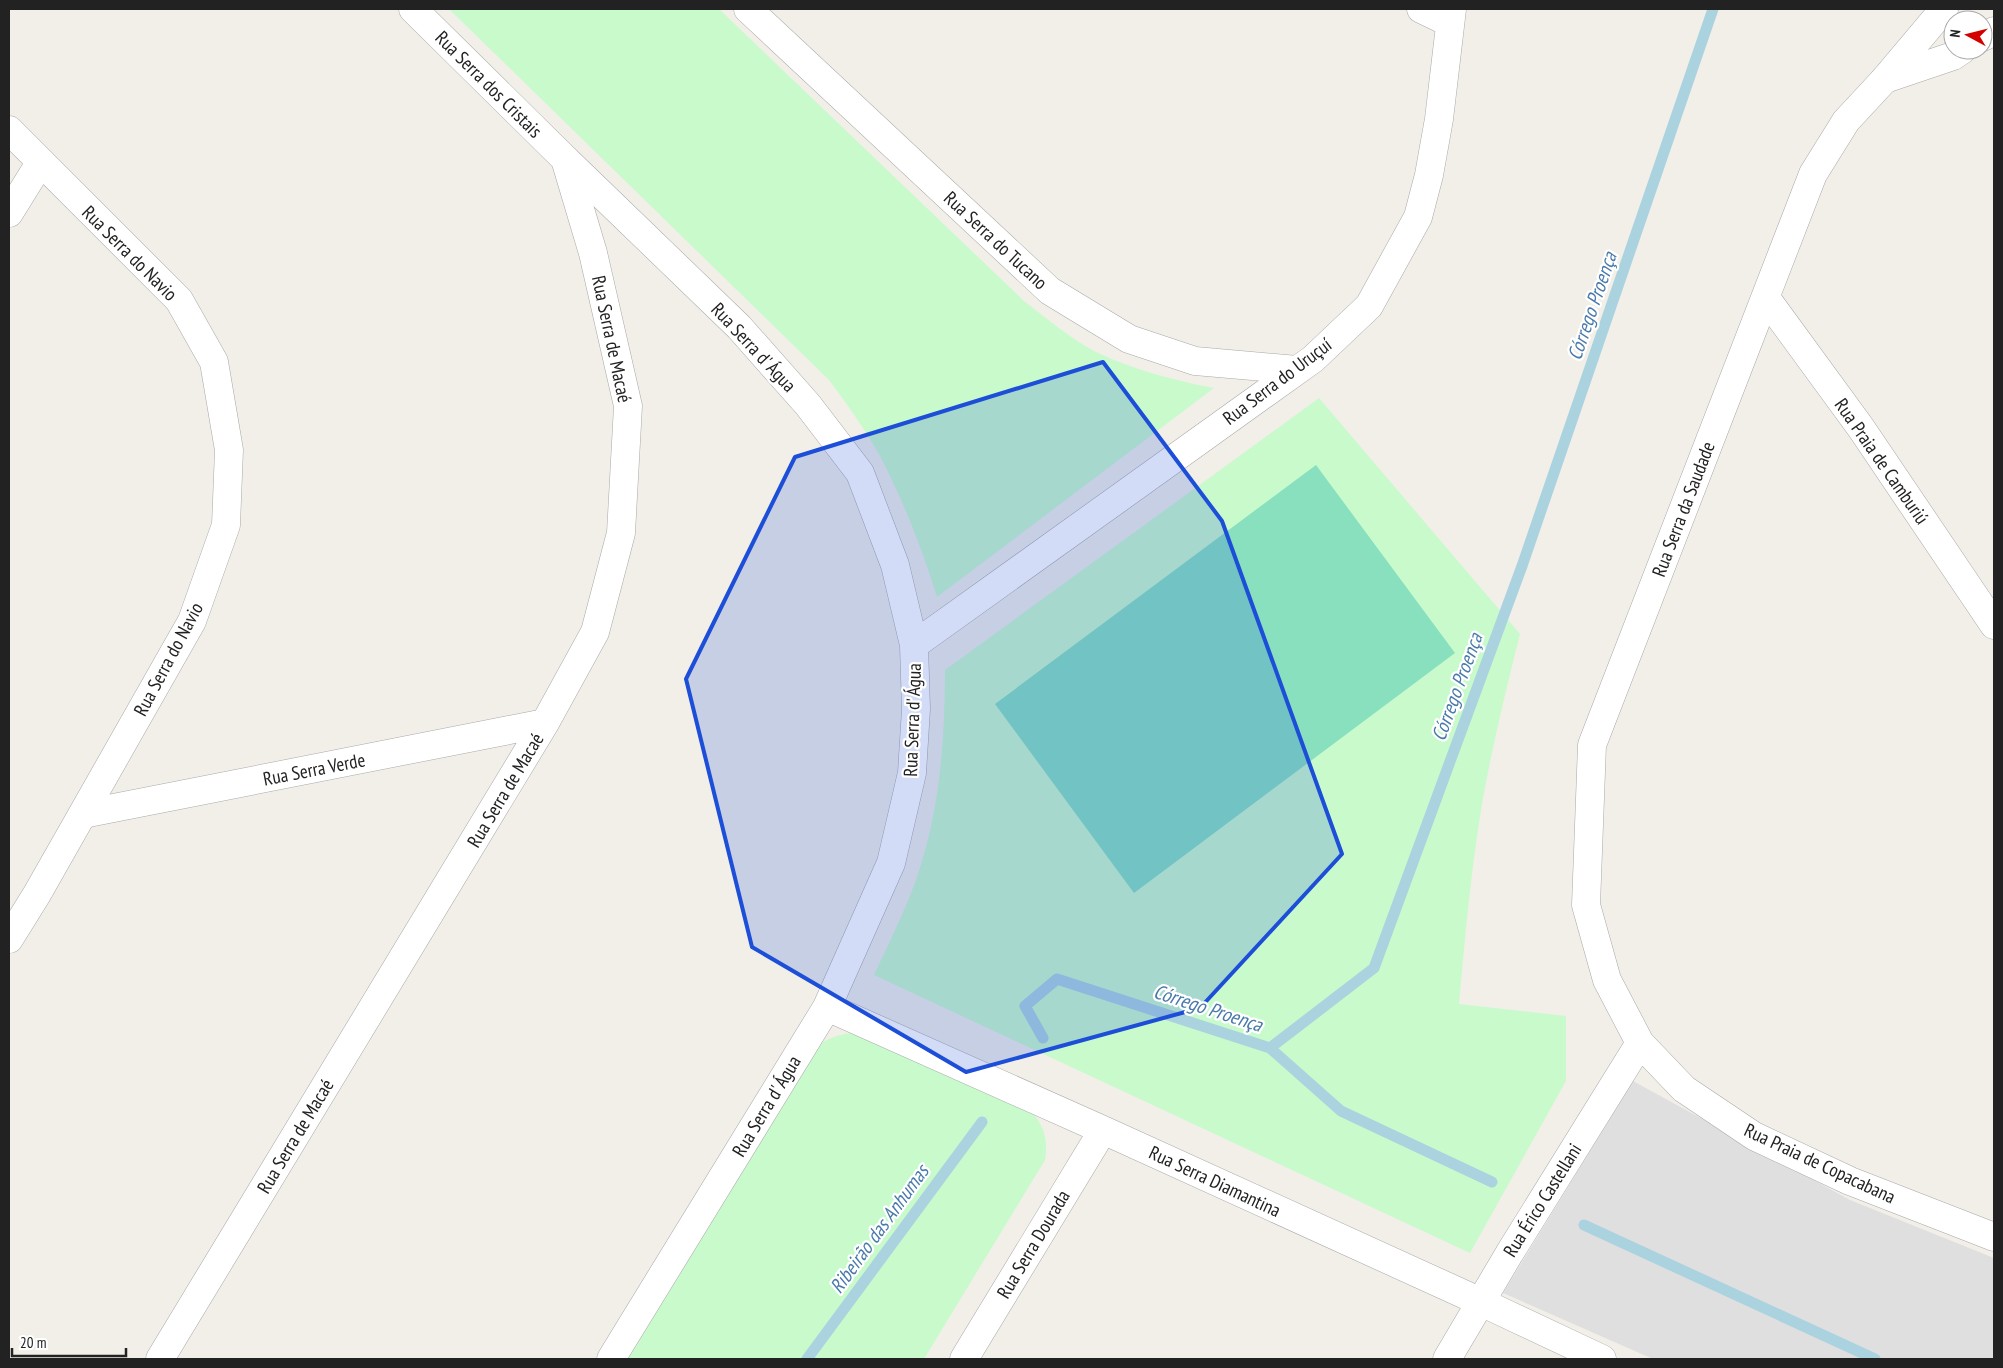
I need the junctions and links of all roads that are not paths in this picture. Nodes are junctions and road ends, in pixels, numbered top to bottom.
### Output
1 (413, 9) edge
2 (748, 9) edge
3 (1421, 9) edge
4 (1944, 9) edge
5 (1451, 16) edge
6 (1943, 59) edge
7 (1885, 79) junction
8 (9, 130) edge
9 (565, 159) junction
10 (40, 163) junction
11 (9, 213) edge
12 (1766, 298) junction
13 (1297, 370) junction
14 (1994, 626) edge
15 (914, 645) junction
16 (546, 723) junction
17 (83, 814) junction
18 (9, 939) edge
19 (827, 1007) junction
20 (1640, 1043) junction
21 (1103, 1130) junction
22 (1994, 1237) edge
23 (1481, 1302) junction
24 (160, 1359) edge
25 (611, 1359) edge
26 (964, 1359) edge
27 (1447, 1359) edge
28 (1602, 1359) edge

1 - 9 street, Rua Serra dos Cristais
2 - 13 street, Rua Serra do Tucano
3 - 5 street, Rua Serra do Uruçuí
4 - 7 street
5 - 13 street, Rua Serra do Uruçuí
6 - 7 street, Rua Serra da Saudade
7 - 12 street, Rua Serra da Saudade
8 - 10 street, Rua Serra do Navio
9 - 15 street, Rua Serra d' Água
9 - 16 street, Rua Serra de Macaé
10 - 11 street
10 - 17 street, Rua Serra do Navio
12 - 14 street, Rua Praia de Camburiú
12 - 20 street, Rua Serra da Saudade
13 - 15 street, Rua Serra do Uruçuí
15 - 19 street, Rua Serra d' Água
16 - 17 street, Rua Serra Verde
16 - 24 street, Rua Serra de Macaé
17 - 18 street, Rua Serra do Navio
19 - 21 street, Rua Serra Diamantina
19 - 25 street, Rua Serra d' Água
20 - 22 street, Rua Praia de Copacabana
20 - 23 street, Rua Érico Castellani
21 - 23 street, Rua Serra Diamantina
21 - 26 street, Rua Serra Dourada
23 - 27 street, Rua Érico Castellani
23 - 28 street, Rua Serra Diamantina

